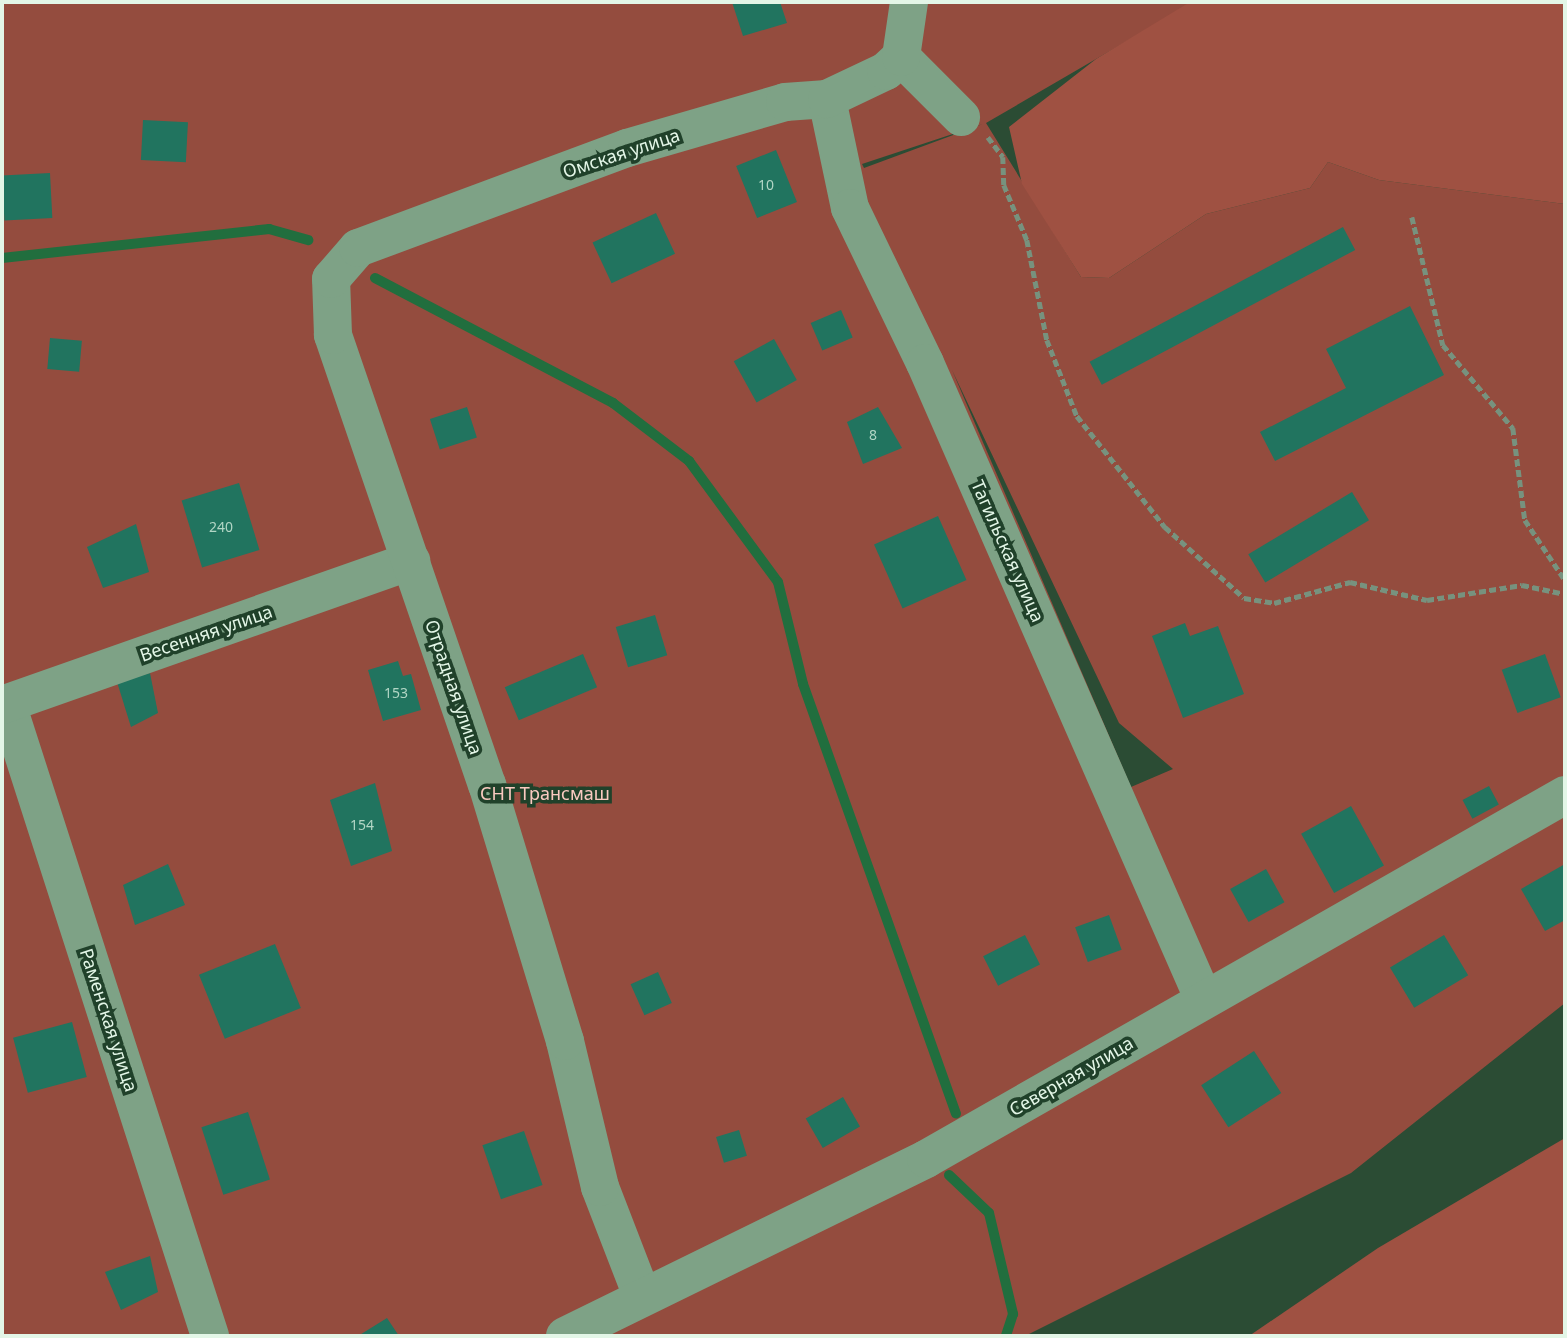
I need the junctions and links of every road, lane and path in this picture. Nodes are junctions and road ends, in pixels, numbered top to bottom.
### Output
1 (909, 2) edge
2 (893, 64) junction
3 (827, 99) junction
4 (961, 117) joint
5 (1412, 217) dead end
6 (358, 248) joint
7 (411, 561) junction
8 (1565, 580) edge
9 (1565, 594) edge
10 (4, 705) edge
11 (1565, 795) edge
12 (1203, 1000) junction
13 (642, 1296) junction
14 (210, 1336) edge
15 (565, 1336) edge

1 - 2 street
2 - 3 street, Омская улица
2 - 4 street
3 - 6 street, Омская улица
3 - 12 street, Тагильская улица
4 - 9 path
5 - 8 path
6 - 7 street, Отрадная улица
7 - 10 street, Весенняя улица
7 - 13 street, Отрадная улица
10 - 14 street, Раменская улица
11 - 12 street, Северная улица
12 - 13 street, Северная улица
13 - 15 street, Северная улица

